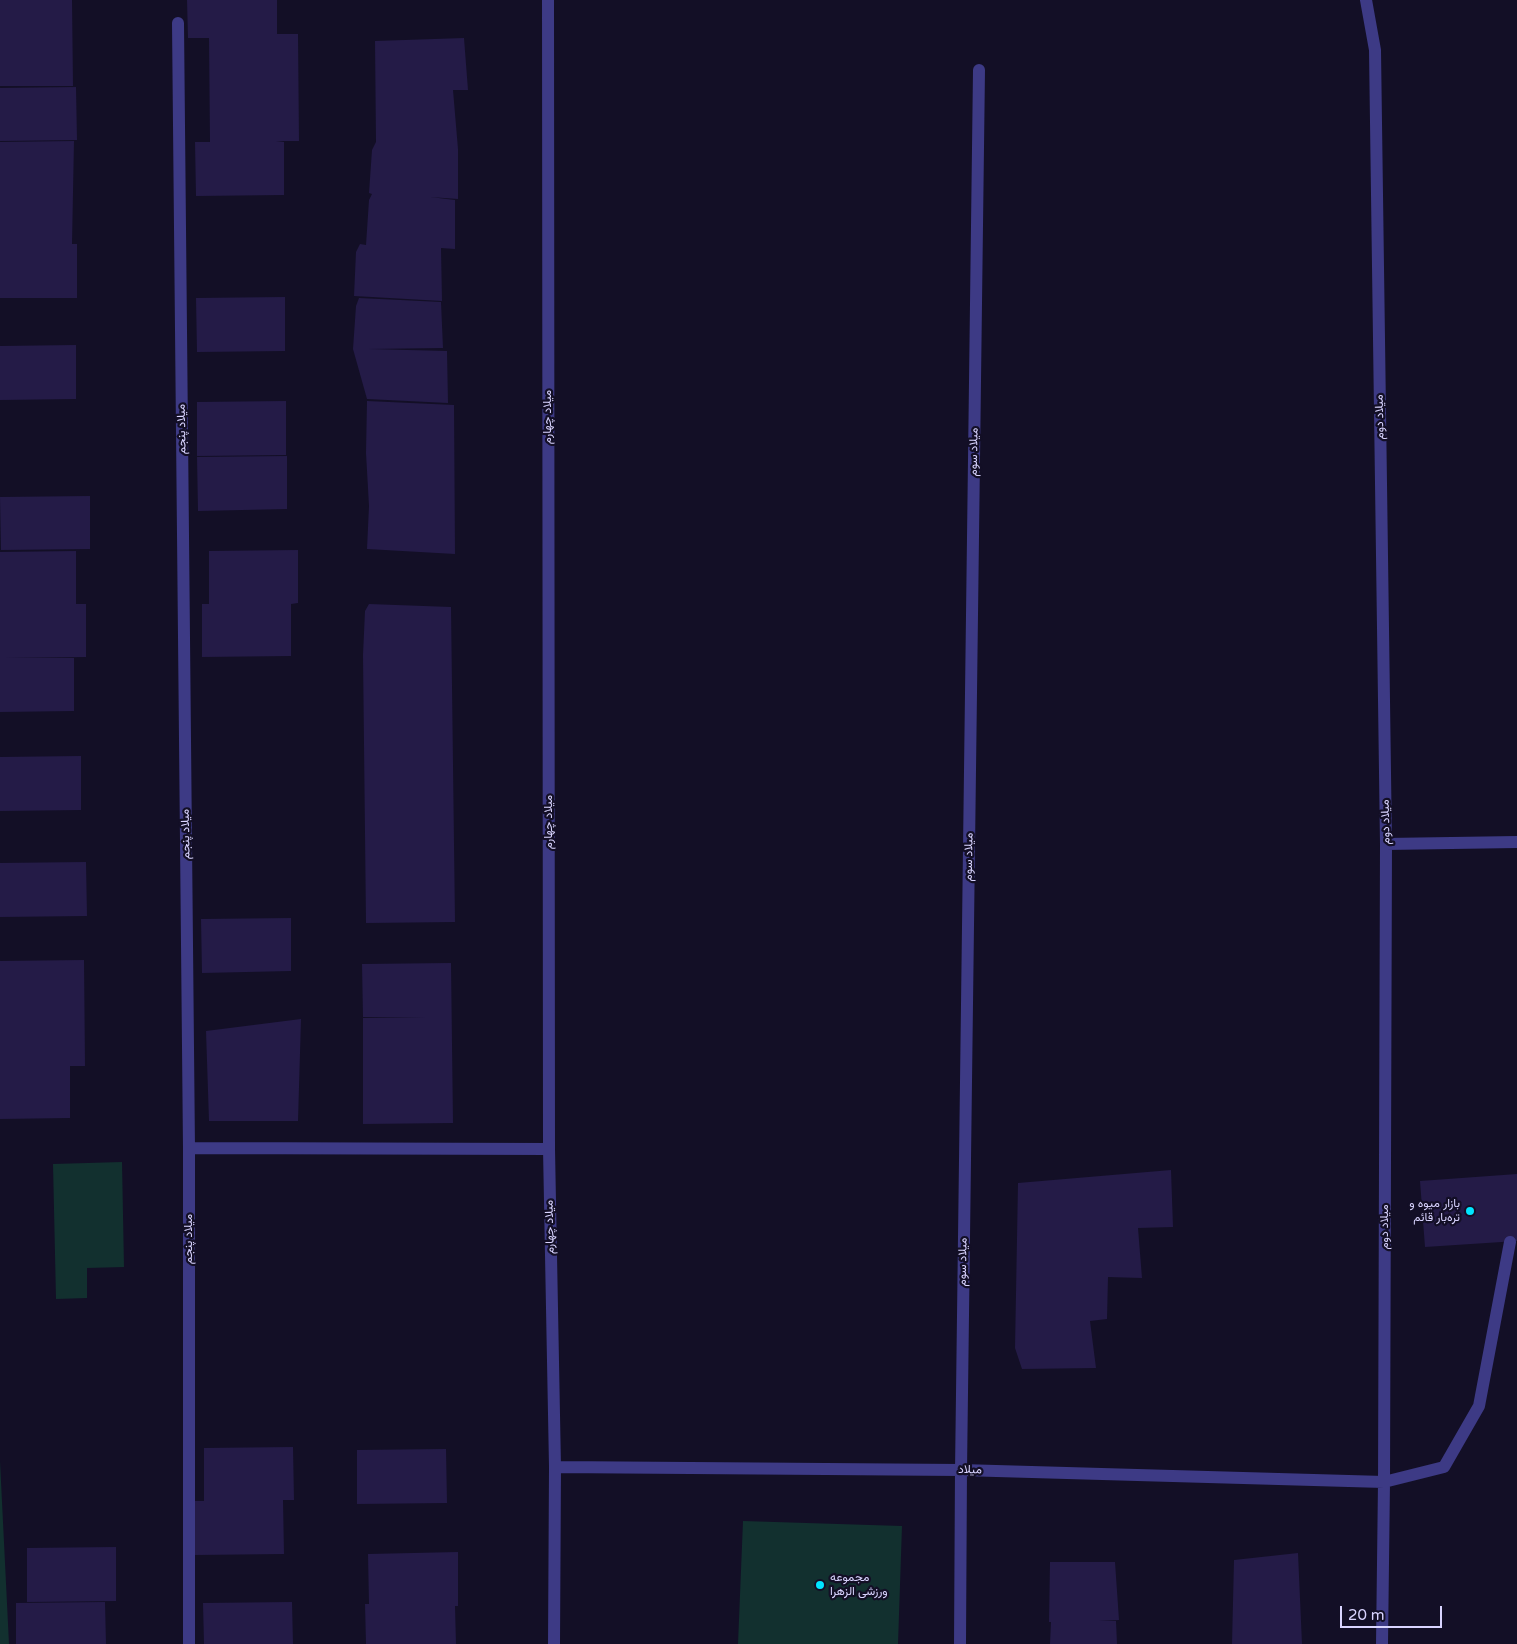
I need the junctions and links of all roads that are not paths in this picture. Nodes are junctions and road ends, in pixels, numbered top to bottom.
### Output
1 (548, 0) edge
2 (1366, 0) edge
3 (178, 23) dead end
4 (979, 70) dead end
5 (1517, 842) edge
6 (1386, 844) junction
7 (189, 1148) junction
8 (549, 1149) junction
9 (1510, 1242) dead end
10 (555, 1467) junction
11 (961, 1470) junction
12 (1384, 1482) junction
13 (188, 1644) edge
14 (554, 1644) edge
15 (960, 1644) edge
16 (1382, 1644) edge

1 - 8 street, میلاد چهارم
2 - 6 street, میلاد دوم
3 - 7 street, میلاد پنجم
4 - 11 street, میلاد سوم
5 - 6 street
6 - 12 street, میلاد دوم
7 - 8 street
7 - 13 street, میلاد پنجم
8 - 10 street, میلاد چهارم
9 - 12 street, میلاد
10 - 11 street, میلاد
10 - 14 street, میلاد چهارم
11 - 12 street, میلاد
11 - 15 street, میلاد سوم
12 - 16 street, میلاد دوم

